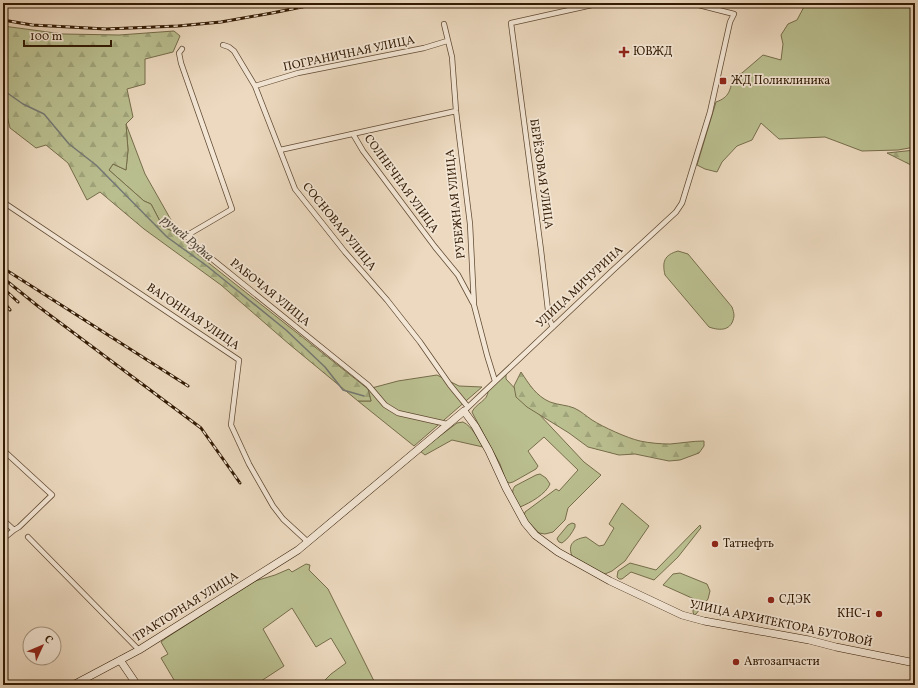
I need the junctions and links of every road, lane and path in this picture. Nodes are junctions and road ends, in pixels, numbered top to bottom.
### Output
1 (601, 3) edge
2 (692, 3) edge
3 (444, 24) dead end
4 (447, 41) junction
5 (223, 45) dead end
6 (182, 49) dead end
7 (255, 86) junction
8 (456, 111) junction
9 (353, 134) junction
10 (280, 150) junction
11 (3, 202) edge
12 (474, 305) junction
13 (553, 327) junction
14 (495, 381) junction
15 (466, 409) junction
16 (447, 424) junction
17 (3, 450) edge
18 (3, 520) edge
19 (14, 530) junction
20 (28, 537) dead end
21 (3, 539) edge
22 (308, 542) junction
23 (138, 650) junction
24 (120, 660) junction
25 (898, 660) junction
26 (915, 663) edge
27 (915, 669) edge
28 (3, 683) edge
29 (5, 685) edge
30 (73, 685) edge
31 (137, 685) edge

1 - 13 street, БЕРЁЗОВАЯ УЛИЦА
2 - 13 street, УЛИЦА МИЧУРИНА
3 - 4 street, РУБЕЖНАЯ УЛИЦА
4 - 7 street, ПОГРАНИЧНАЯ УЛИЦА
4 - 8 street, РУБЕЖНАЯ УЛИЦА
5 - 7 street, СОСНОВАЯ УЛИЦА
6 - 16 street, РАБОЧАЯ УЛИЦА
7 - 10 street, СОСНОВАЯ УЛИЦА
8 - 9 street
8 - 12 street, РУБЕЖНАЯ УЛИЦА
9 - 10 street
9 - 12 street, СОЛНЕЧНАЯ УЛИЦА
10 - 15 street, СОСНОВАЯ УЛИЦА
11 - 22 street, ВАГОННАЯ УЛИЦА
12 - 14 street, РУБЕЖНАЯ УЛИЦА
13 - 14 street, УЛИЦА МИЧУРИНА
14 - 15 street, УЛИЦА МИЧУРИНА
15 - 16 main road, УЛИЦА МИЧУРИНА
15 - 25 main road, УЛИЦА АРХИТЕКТОРА БУТОВОЙ
16 - 22 main road, УЛИЦА МИЧУРИНА
17 - 19 street
18 - 19 street
19 - 21 street
20 - 23 street
22 - 23 main road, ТРАКТОРНАЯ УЛИЦА
23 - 24 main road, ТРАКТОРНАЯ УЛИЦА
24 - 30 main road, ТРАКТОРНАЯ УЛИЦА
24 - 31 main road
25 - 26 main road, УЛИЦА АРХИТЕКТОРА БУТОВОЙ
25 - 27 main road, УЛИЦА АРХИТЕКТОРА БУТОВОЙ
28 - 29 street

